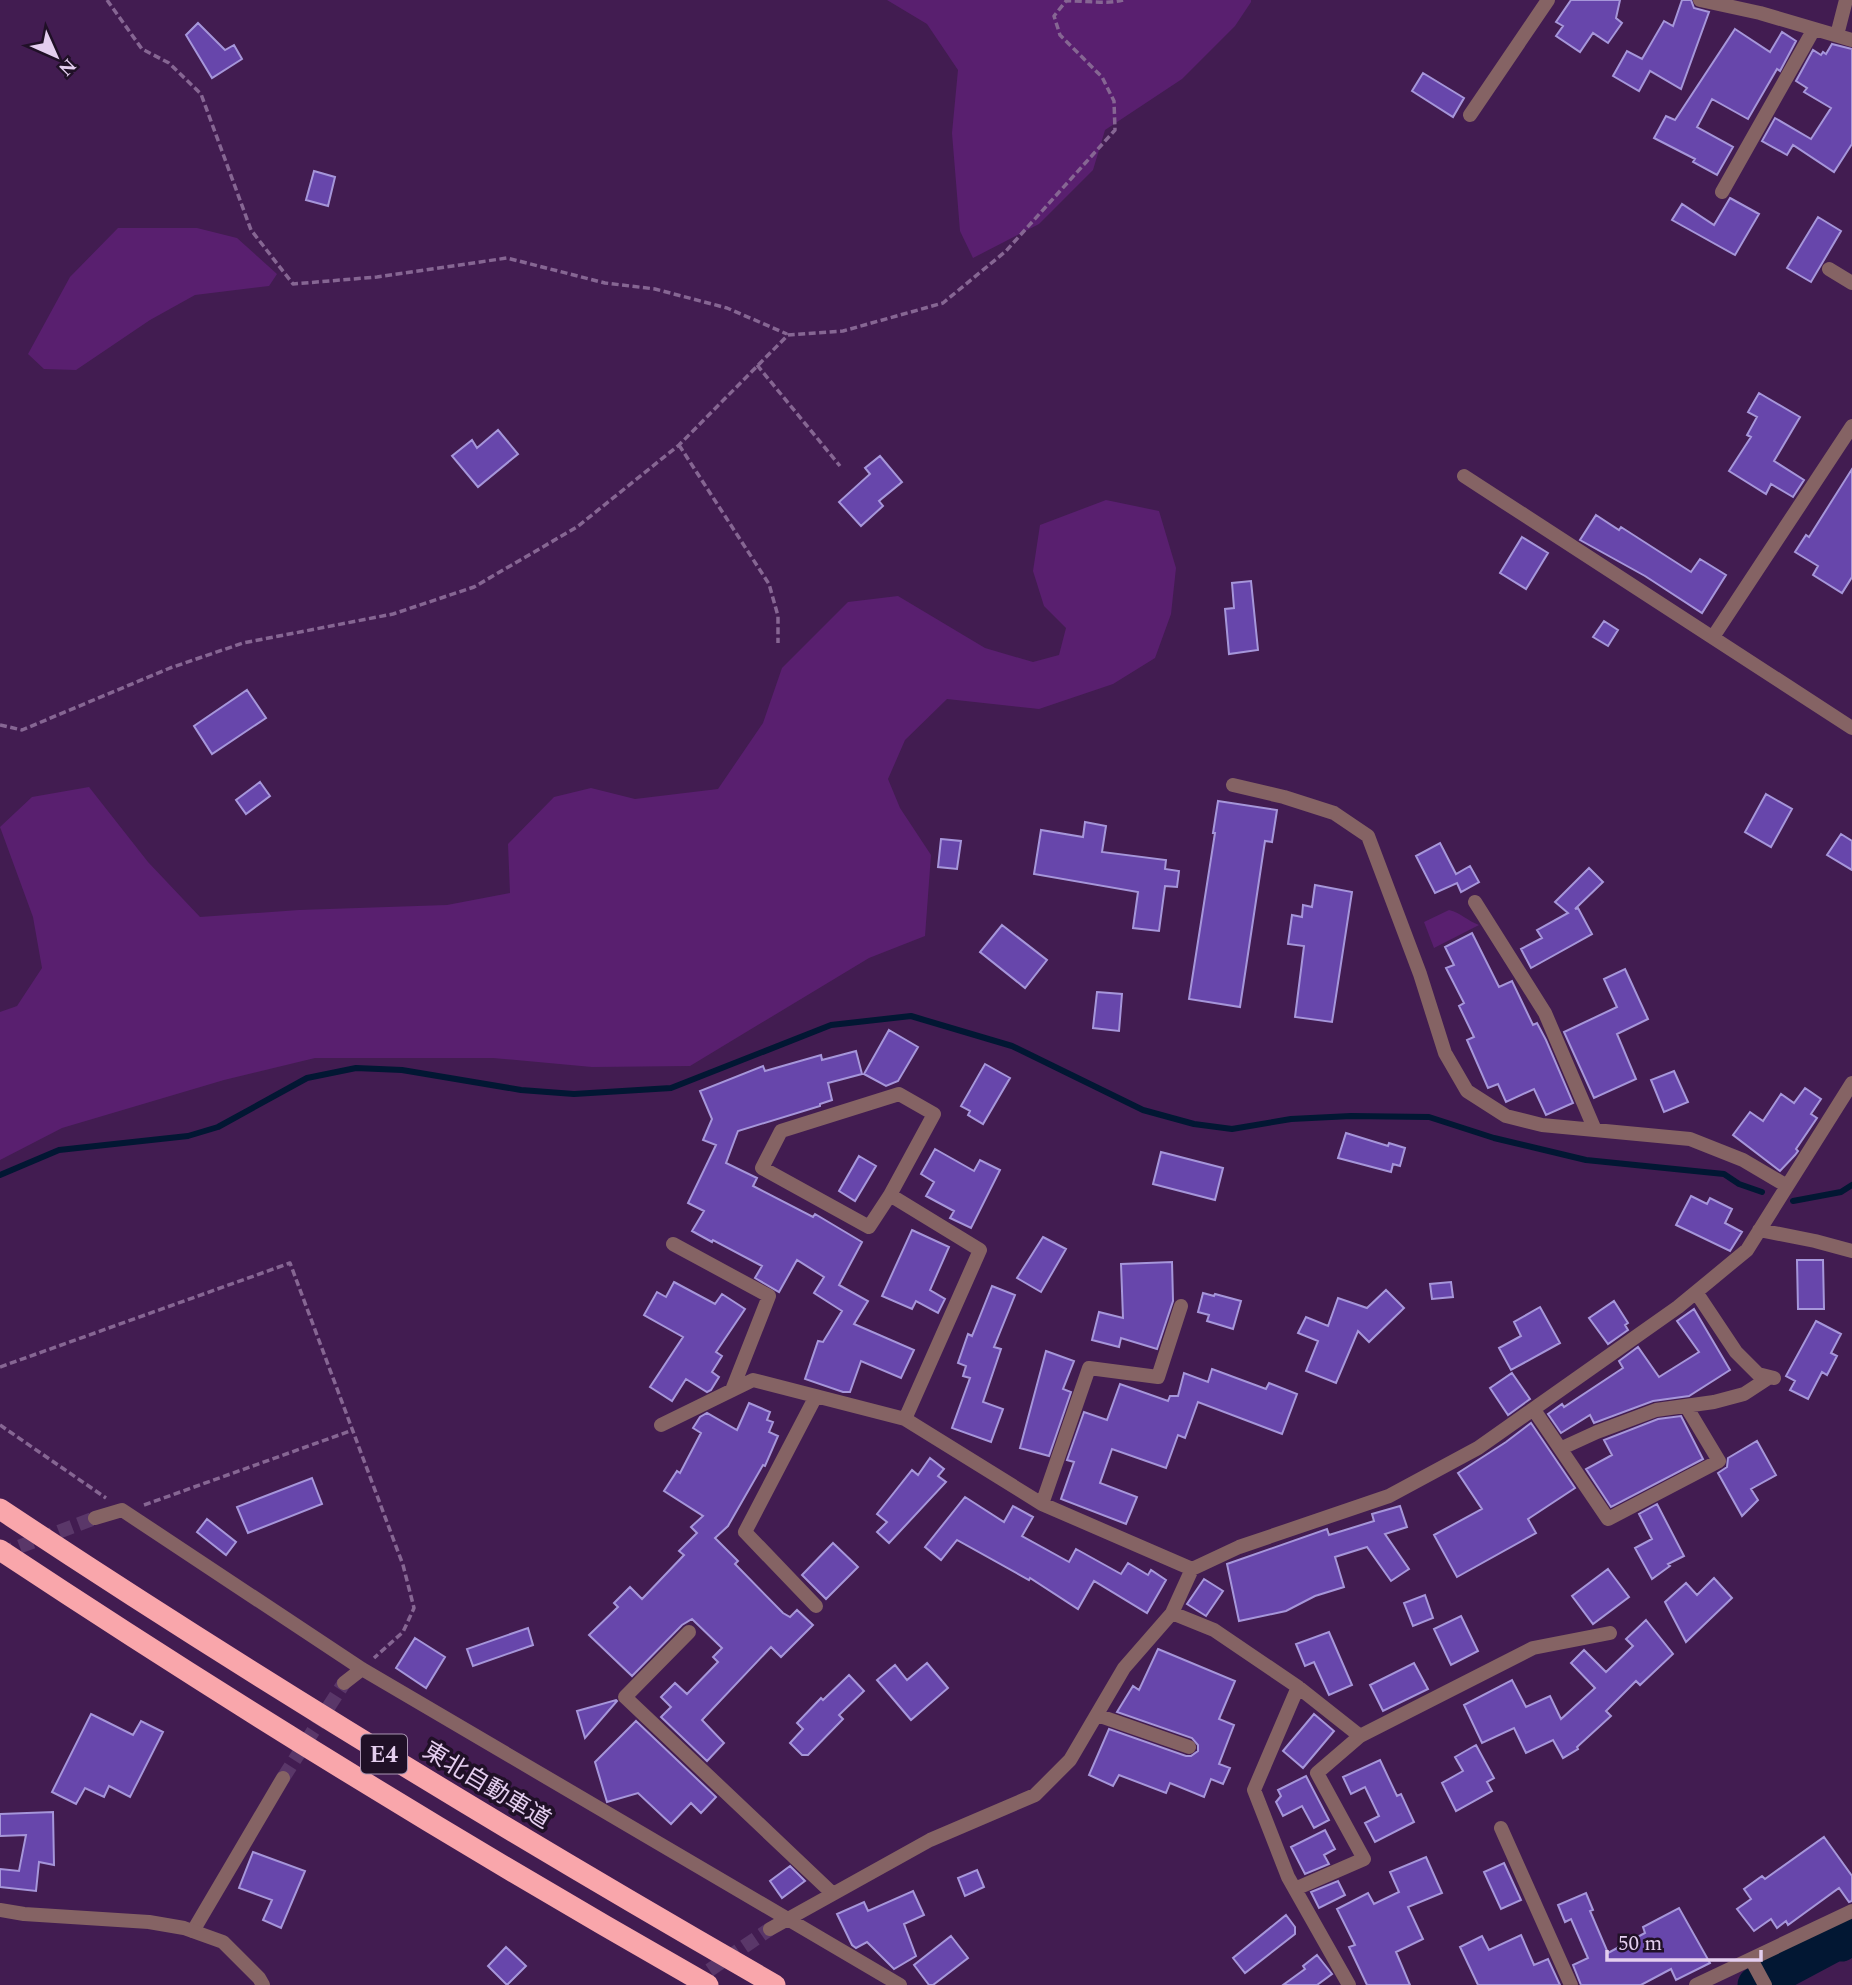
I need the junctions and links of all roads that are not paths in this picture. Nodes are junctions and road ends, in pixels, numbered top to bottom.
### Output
1 (1548, 0) edge
2 (1700, 0) edge
3 (1846, 0) edge
4 (1814, 29) junction
5 (1837, 36) junction
6 (1852, 40) edge
7 (1470, 115) dead end
8 (1722, 192) dead end
9 (1829, 269) dead end
10 (1852, 284) edge
11 (1852, 426) edge
12 (1465, 476) dead end
13 (1713, 638) junction
14 (1852, 728) edge
15 (1233, 785) dead end
16 (1475, 902) dead end
17 (1852, 1083) edge
18 (1595, 1130) junction
19 (1787, 1186) junction
20 (890, 1195) junction
21 (1759, 1230) junction
22 (673, 1244) dead end
23 (1852, 1251) edge
24 (1696, 1292) junction
25 (1181, 1306) dead end
26 (732, 1390) junction
27 (816, 1396) junction
28 (1686, 1406) junction
29 (1534, 1410) junction
30 (905, 1419) junction
31 (661, 1425) dead end
32 (1562, 1448) junction
33 (1042, 1504) junction
34 (0, 1509) edge
35 (94, 1518) tunnel mouth
36 (0, 1550) edge
37 (1192, 1569) junction
38 (816, 1606) dead end
39 (1172, 1613) junction
40 (689, 1632) dead end
41 (1610, 1633) dead end
42 (362, 1669) junction
43 (344, 1683) tunnel mouth
44 (1298, 1686) junction
45 (1097, 1715) junction
46 (1360, 1736) junction
47 (1189, 1747) dead end
48 (283, 1778) tunnel mouth
49 (1501, 1828) dead end
50 (1295, 1889) junction
51 (833, 1894) junction
52 (0, 1910) edge
53 (1852, 1911) edge
54 (789, 1918) junction
55 (770, 1929) tunnel mouth
56 (192, 1931) junction
57 (1752, 1961) junction
58 (263, 1985) edge
59 (708, 1985) edge
60 (775, 1985) edge
61 (900, 1985) edge
62 (1349, 1985) edge
63 (1571, 1985) edge
64 (1696, 1985) edge
65 (1765, 1985) edge

1 - 7 street
2 - 4 street
3 - 5 street
4 - 5 street
4 - 8 street
5 - 6 street
9 - 10 street
11 - 13 street
12 - 13 street
13 - 14 street
15 - 18 street
16 - 18 street
17 - 19 street
18 - 19 street
19 - 21 street
20 - 20 street
20 - 30 street
21 - 23 street
21 - 24 street
22 - 26 street
24 - 28 street
24 - 29 street
25 - 33 street
26 - 27 street
26 - 31 street
27 - 30 street
27 - 38 street
28 - 32 street
28 - 32 street
29 - 32 street
29 - 37 street
30 - 33 street
33 - 37 street
34 - 60 highway, 東北自動車道 / E4
35 - 42 street
36 - 59 highway, E4
37 - 39 street
39 - 44 street
39 - 45 street
40 - 51 street
41 - 46 street
42 - 43 street
42 - 54 street
44 - 46 street
44 - 50 street
45 - 47 street
45 - 51 street
46 - 50 street
48 - 56 street
49 - 63 street
50 - 62 street
51 - 54 street
52 - 56 street
53 - 57 street
54 - 55 street
54 - 61 street
56 - 58 street
57 - 64 street
57 - 65 street

